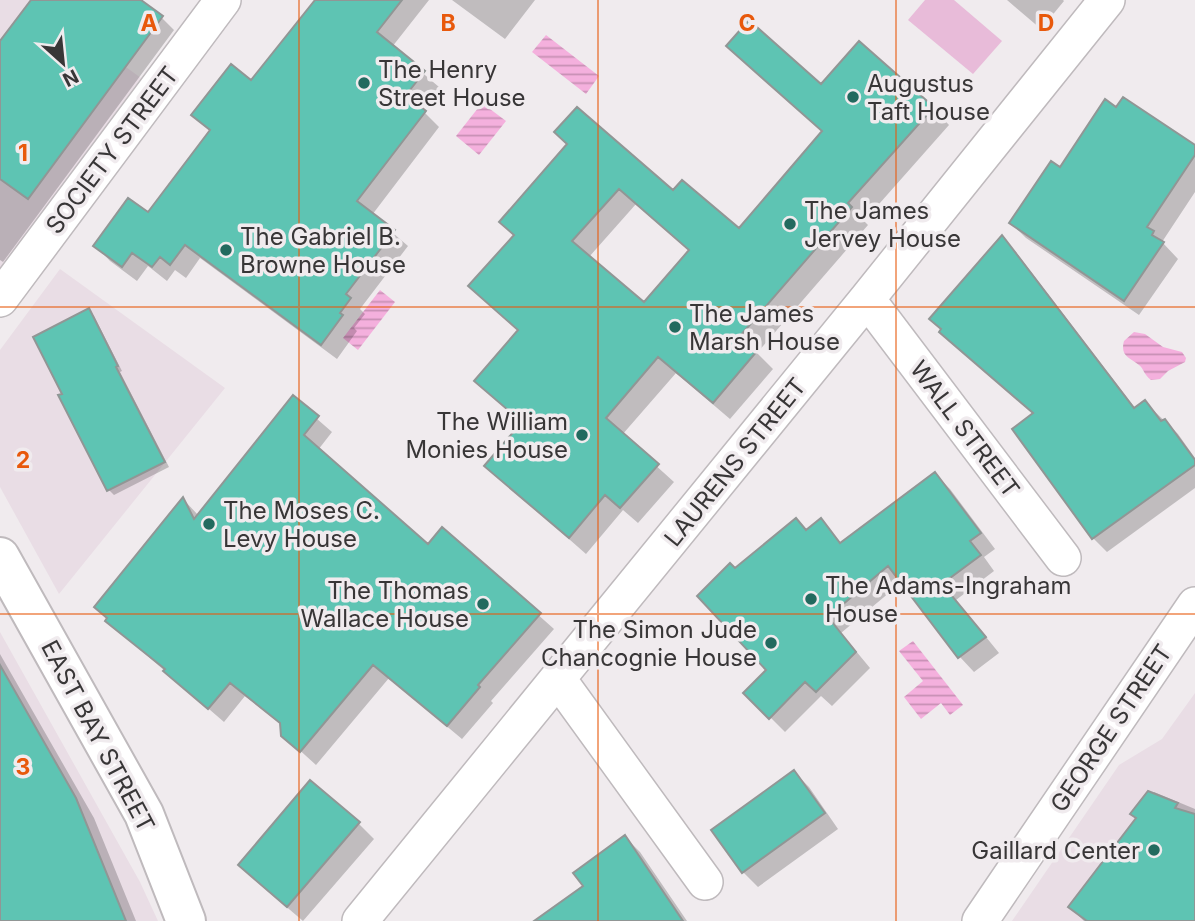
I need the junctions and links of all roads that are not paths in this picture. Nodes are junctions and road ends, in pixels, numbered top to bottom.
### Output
1 (223, 0) edge
2 (1107, 0) edge
3 (0, 299) edge
4 (867, 299) junction
5 (0, 557) edge
6 (1063, 558) dead end
7 (1195, 605) edge
8 (558, 679) junction
9 (705, 882) dead end
10 (186, 921) edge
11 (360, 921) edge
12 (980, 921) edge

1 - 3 street, SOCIETY STREET
2 - 4 street, LAURENS STREET
4 - 6 street, WALL STREET
4 - 8 street, LAURENS STREET
5 - 10 street, EAST BAY STREET
7 - 12 street, GEORGE STREET
8 - 9 street
8 - 11 street, LAURENS STREET

